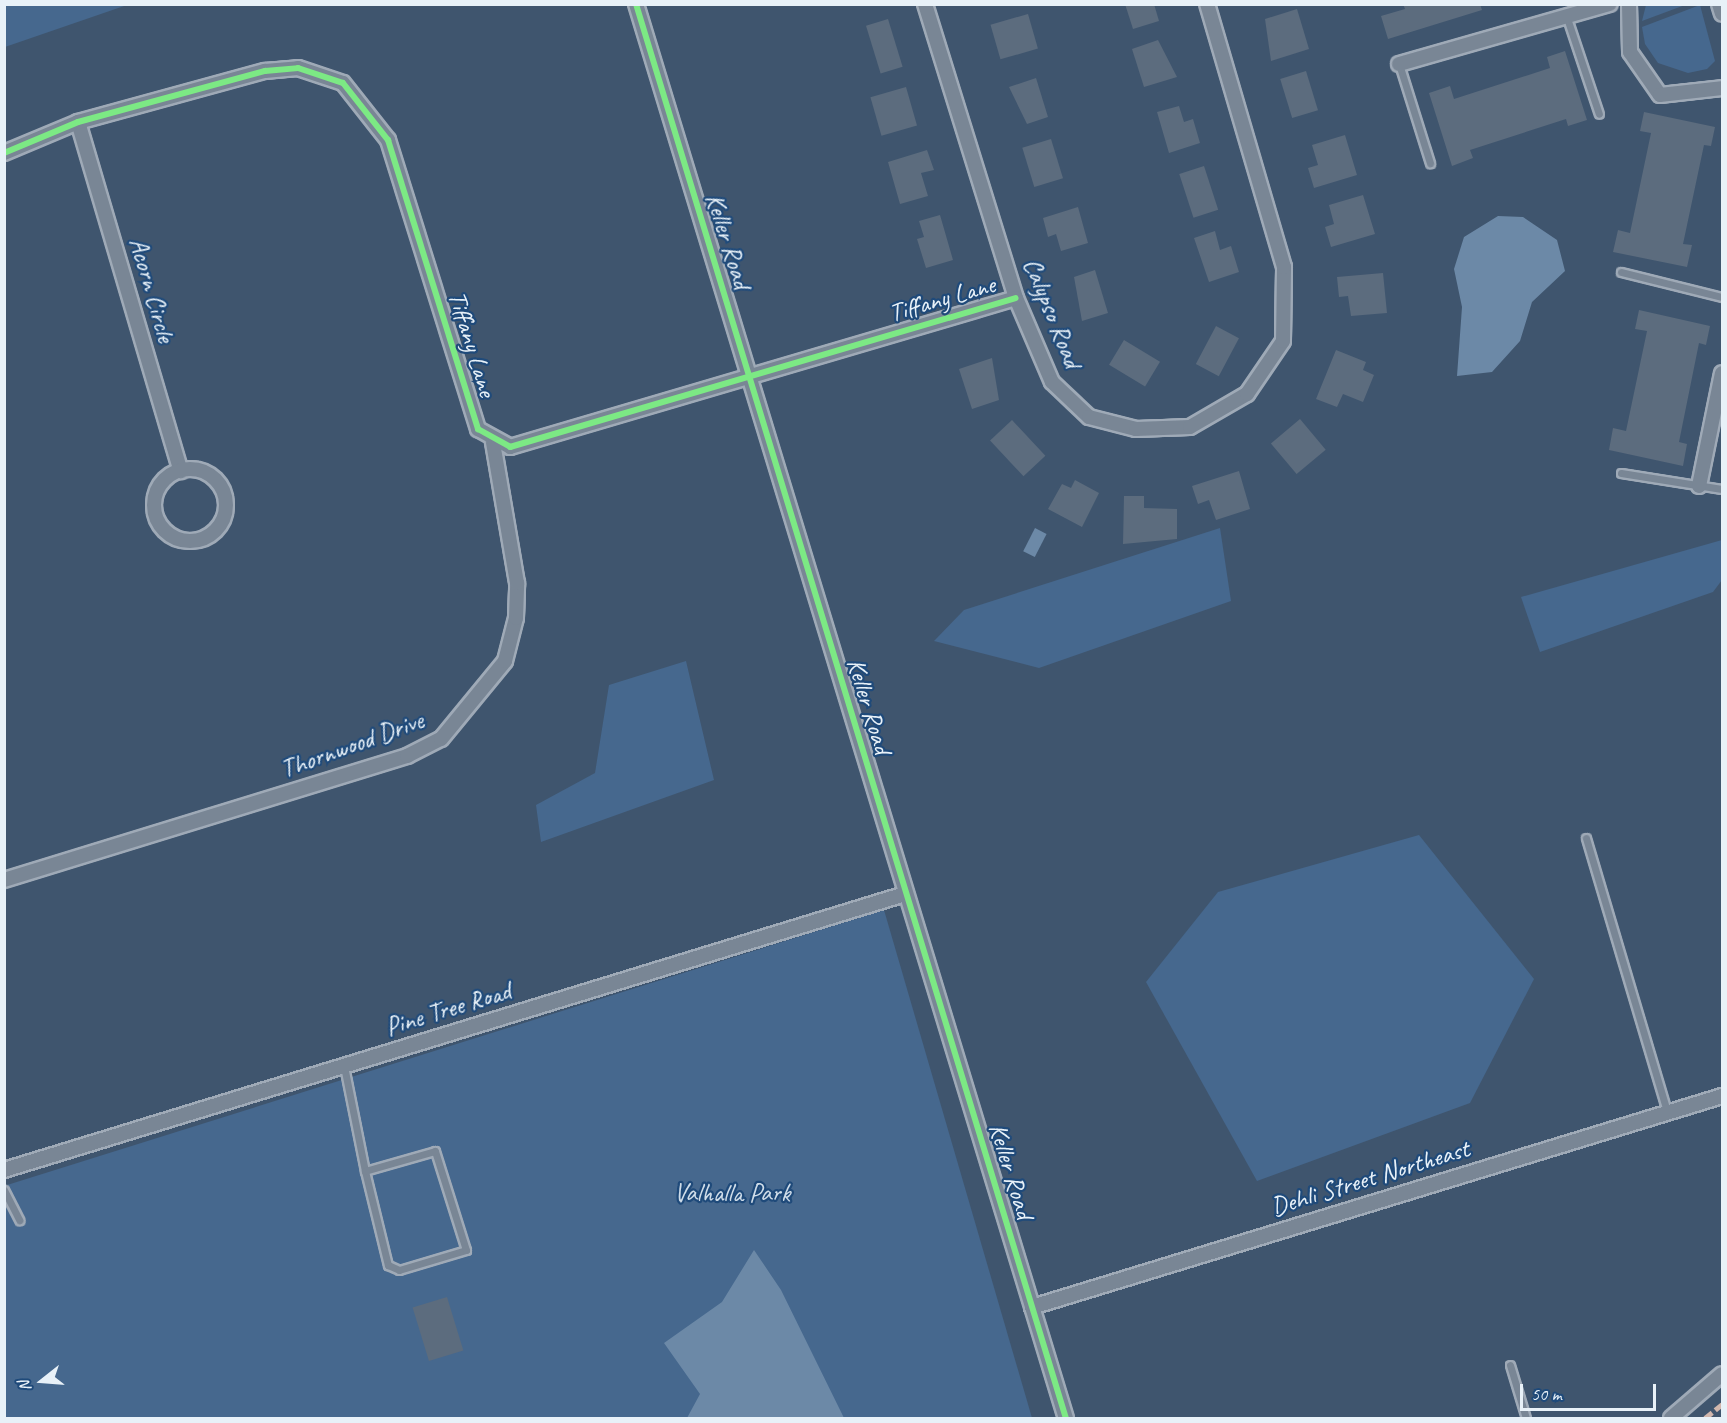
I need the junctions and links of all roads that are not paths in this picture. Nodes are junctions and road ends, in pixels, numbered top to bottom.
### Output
1 (636, 4) edge
2 (925, 4) edge
3 (1207, 4) edge
4 (1610, 4) edge
5 (1629, 4) edge
6 (1566, 15) junction
7 (1399, 64) joint
8 (1722, 88) edge
9 (1599, 114) dead end
10 (78, 122) junction
11 (4, 153) edge
12 (1430, 164) dead end
13 (1621, 272) dead end
14 (1722, 297) edge
15 (1016, 298) junction
16 (1722, 373) edge
17 (748, 377) junction
18 (493, 442) junction
19 (181, 471) junction
20 (1621, 473) dead end
21 (1699, 486) junction
22 (1722, 489) edge
23 (1586, 838) dead end
24 (4, 880) edge
25 (905, 894) junction
26 (344, 1066) junction
27 (1722, 1096) edge
28 (1667, 1112) junction
29 (4, 1170) edge
30 (365, 1171) junction
31 (4, 1190) edge
32 (19, 1220) dead end
33 (1032, 1307) junction
34 (1510, 1365) dead end
35 (1722, 1374) edge
36 (1066, 1419) edge
37 (1526, 1419) edge
38 (1671, 1419) edge

1 - 17 street, Keller Road
2 - 15 street, Calypso Road
3 - 15 street, Calypso Road
4 - 6 street
5 - 8 street
6 - 7 street
6 - 9 lane
7 - 12 lane
10 - 11 street, Tiffany Lane
10 - 18 street, Tiffany Lane
10 - 19 street, Acorn Circle
13 - 14 lane
15 - 17 street, Tiffany Lane
16 - 21 street
17 - 18 street, Tiffany Lane
17 - 25 street, Keller Road
18 - 24 street, Thornwood Drive
19 - 19 street
20 - 21 lane
21 - 22 lane
23 - 28 lane
25 - 26 street, Pine Tree Road
25 - 33 street, Keller Road
26 - 29 street, Pine Tree Road
26 - 30 lane
27 - 28 street, Dehli Street Northeast
28 - 33 street, Dehli Street Northeast
30 - 30 lane
31 - 32 lane
33 - 36 street, Keller Road
34 - 37 lane
35 - 38 street

